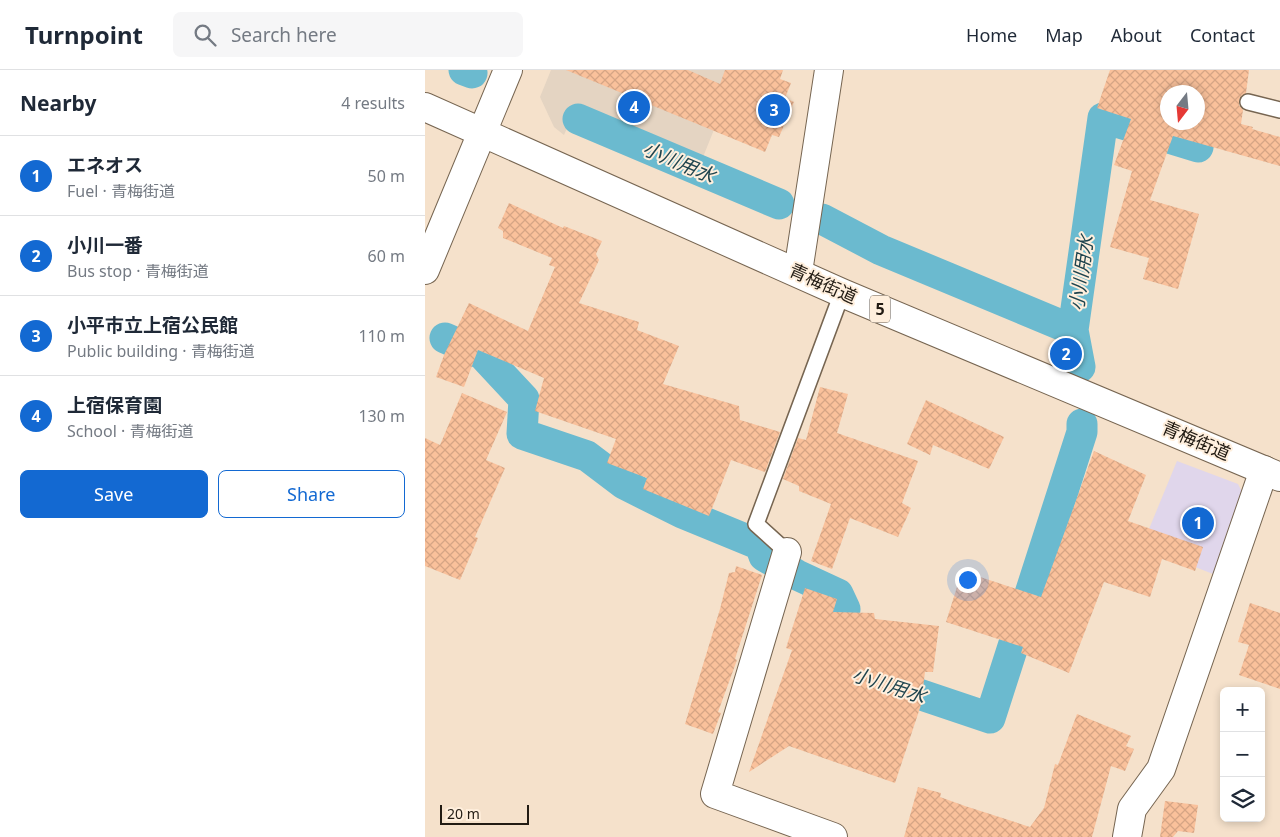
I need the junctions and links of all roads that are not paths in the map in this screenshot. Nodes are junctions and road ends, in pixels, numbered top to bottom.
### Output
1 (508, 70) edge
2 (829, 70) edge
3 (1248, 102) dead end
4 (425, 106) edge
5 (1280, 110) edge
6 (483, 133) junction
7 (425, 270) edge
8 (798, 272) junction
9 (842, 293) junction
10 (1272, 474) edge
11 (784, 565) joint
12 (833, 837) edge
13 (1127, 837) edge

1 - 6 street
2 - 8 street
3 - 5 lane
4 - 6 street, 青梅街道 / 5
6 - 7 street
6 - 8 street, 青梅街道 / 5
8 - 9 street, 青梅街道 / 5
9 - 10 street, 青梅街道 / 5
9 - 11 lane
10 - 13 street
11 - 12 street

